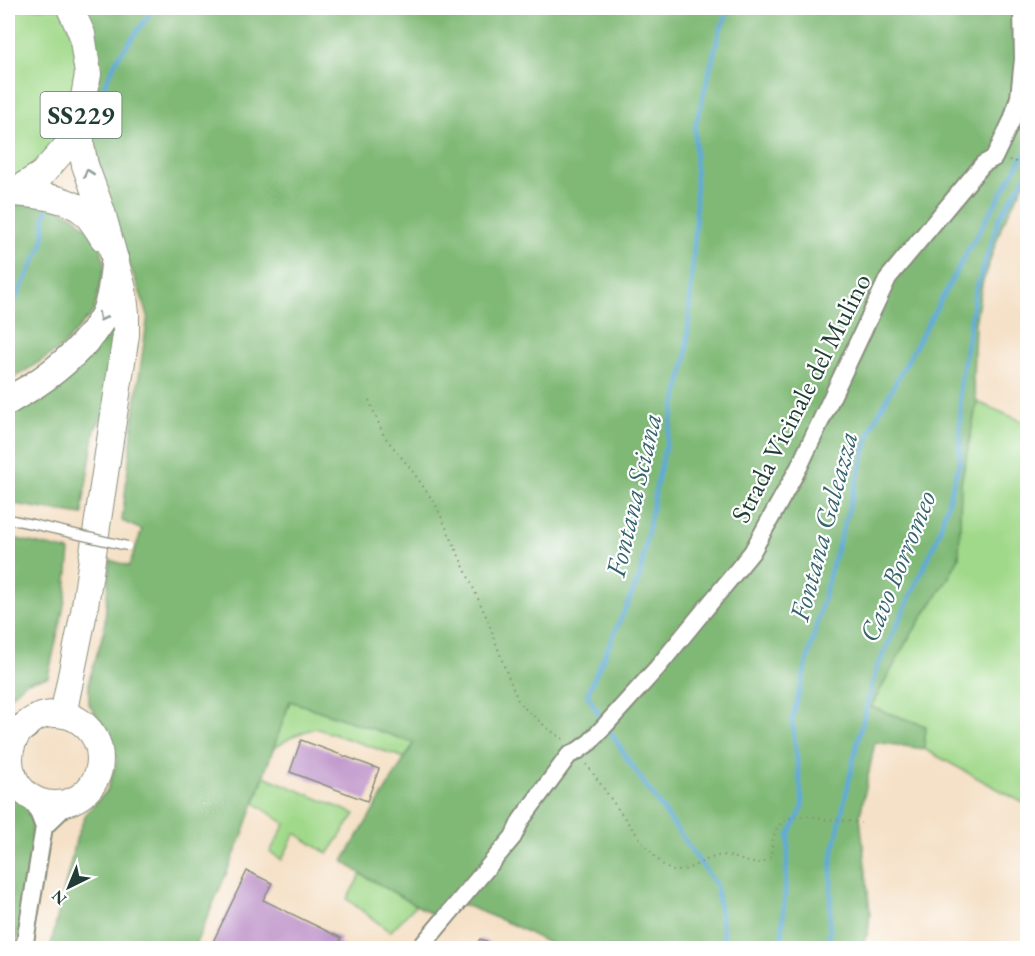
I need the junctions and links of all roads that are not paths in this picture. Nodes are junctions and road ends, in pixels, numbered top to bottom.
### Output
1 (70, 8) edge
2 (1022, 8) edge
3 (81, 114) junction
4 (10, 194) edge
5 (113, 254) junction
6 (8, 400) edge
7 (8, 519) edge
8 (127, 546) dead end
9 (63, 715) junction
10 (16, 731) edge
11 (10, 774) edge
12 (33, 799) junction
13 (70, 802) junction
14 (44, 827) junction
15 (24, 948) edge
16 (420, 948) edge

1 - 3 main road, SS229
2 - 16 street, Strada Vicinale del Mulino
3 - 4 main road, SS229
5 -> 3 main road
4 - 5 main road
5 -> 6 highway
5 - 9 main road
7 - 8 lane, bridge
9 - 10 main road
9 - 13 main road
10 - 11 main road
11 - 12 main road
12 - 13 main road
12 - 14 street
13 - 14 street
14 - 15 street

